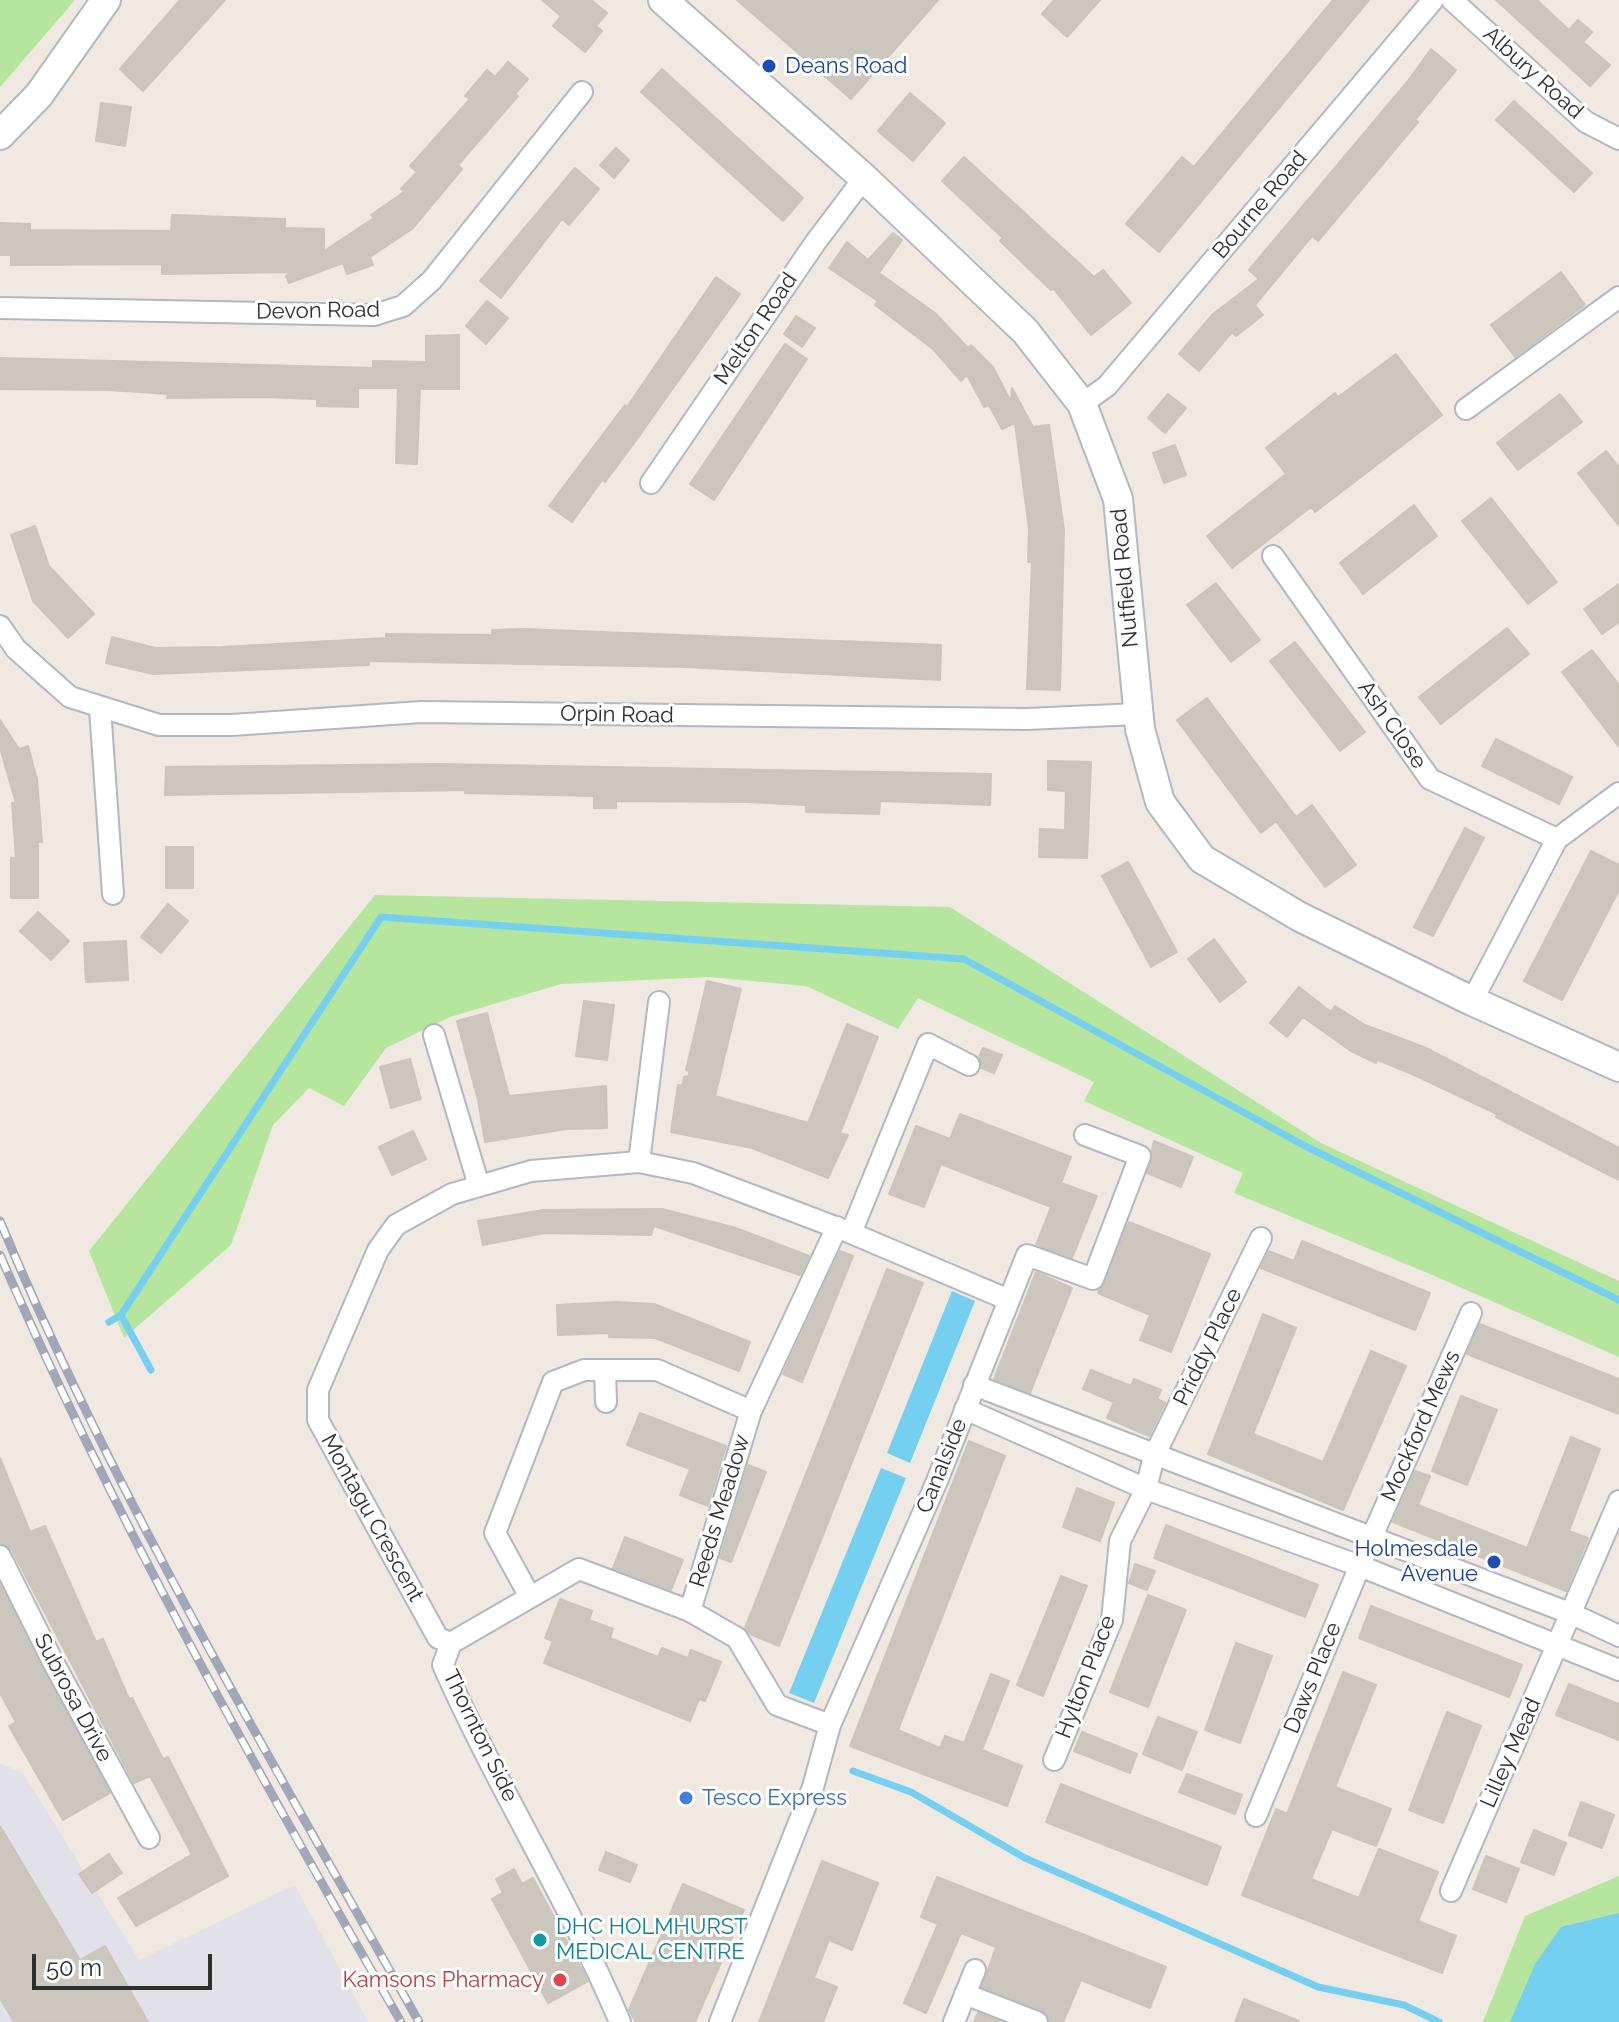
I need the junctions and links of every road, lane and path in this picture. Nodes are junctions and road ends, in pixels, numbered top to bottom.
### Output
1 (106, 0) edge
2 (663, 0) edge
3 (1433, 0) edge
4 (1452, 0) edge
5 (582, 92) dead end
6 (0, 135) edge
7 (1619, 139) edge
8 (864, 178) junction
9 (1619, 297) edge
10 (0, 308) edge
11 (1082, 404) junction
12 (1466, 409) dead end
13 (651, 483) dead end
14 (1273, 556) dead end
15 (0, 626) edge
16 (100, 708) junction
17 (1137, 714) junction
18 (1619, 793) edge
19 (1557, 839) junction
20 (113, 894) dead end
21 (1472, 1001) junction
22 (659, 1002) dead end
23 (434, 1035) dead end
24 (969, 1065) dead end
25 (1619, 1067) edge
26 (1085, 1135) dead end
27 (639, 1162) junction
28 (479, 1186) junction
29 (844, 1230) junction
30 (1261, 1238) dead end
31 (1009, 1300) junction
32 (1471, 1313) dead end
33 (594, 1370) junction
34 (974, 1385) junction
35 (606, 1402) dead end
36 (965, 1409) junction
37 (751, 1411) junction
38 (1154, 1456) junction
39 (1146, 1489) junction
40 (1619, 1501) edge
41 (1371, 1539) junction
42 (0, 1556) edge
43 (1360, 1566) junction
44 (530, 1597) junction
45 (690, 1611) junction
46 (1572, 1614) junction
47 (1619, 1636) edge
48 (451, 1643) junction
49 (1558, 1646) junction
50 (1619, 1670) edge
51 (830, 1725) junction
52 (1054, 1760) dead end
53 (1256, 1816) dead end
54 (149, 1838) dead end
55 (1451, 1891) dead end
56 (975, 1970) dead end
57 (965, 1994) junction
58 (620, 2022) edge
59 (720, 2022) edge
60 (954, 2022) edge
61 (1037, 2022) edge

1 - 6 street
2 - 8 street, Nutfield Road
3 - 11 street, Bourne Road
4 - 7 street, Albury Road
5 - 10 street, Devon Road
8 - 11 street, Nutfield Road
8 - 13 street, Melton Road
9 - 12 street
11 - 17 street, Nutfield Road
14 - 19 street, Ash Close
15 - 16 street, Orpin Road
16 - 17 street, Orpin Road
16 - 20 street
17 - 21 street, Nutfield Road
18 - 19 street
19 - 21 street
21 - 25 street, Nutfield Road
22 - 27 street
23 - 28 street
24 - 29 street
26 - 31 street, Canalside
27 - 28 street
27 - 29 street
28 - 48 street, Montagu Crescent
29 - 31 street
29 - 37 street, Reeds Meadow
30 - 38 street, Priddy Place
31 - 34 street, Canalside
32 - 41 street, Mockford Mews
33 - 35 street
33 - 37 street, Reeds Meadow
33 - 44 street
34 - 36 street, Canalside
34 - 38 street
36 - 39 street
36 - 51 street, Canalside
37 - 45 street, Reeds Meadow
38 - 39 street, Hylton Place
38 - 41 street
39 - 43 street
39 - 52 street, Hylton Place
40 - 46 street, Lilley Mead
41 - 43 street, Daws Place
41 - 46 street
42 - 54 street, Subrosa Drive
43 - 49 street
43 - 53 street, Daws Place
44 - 45 street, Thornton Side
44 - 48 street, Thornton Side
45 - 51 street, Thornton Side
46 - 47 street
46 - 49 street, Lilley Mead
48 - 58 street, Thornton Side
49 - 50 street
49 - 55 street, Lilley Mead
51 - 59 street, Canalside
56 - 57 street
57 - 60 street
57 - 61 street

